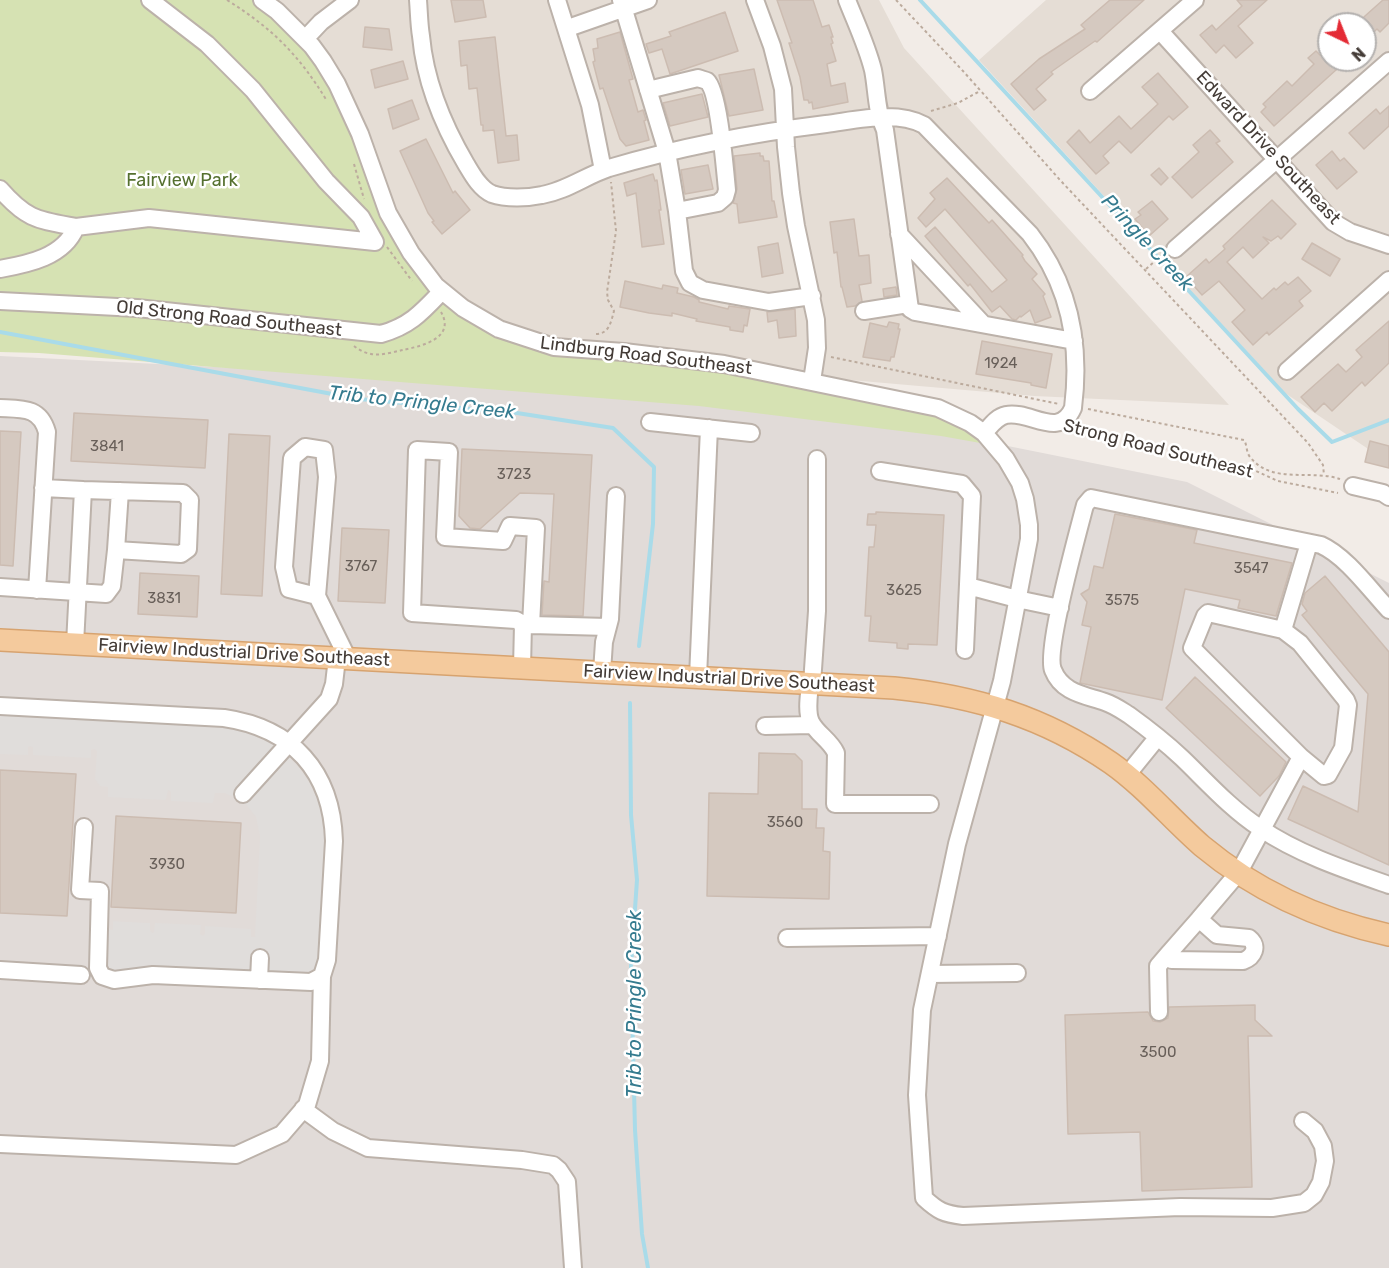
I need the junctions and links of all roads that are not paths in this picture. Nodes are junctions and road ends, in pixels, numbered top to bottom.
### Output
1 (150, 0) edge
2 (262, 0) edge
3 (350, 0) edge
4 (418, 0) edge
5 (557, 0) edge
6 (648, 0) edge
7 (755, 0) edge
8 (847, 0) edge
9 (1195, 0) edge
10 (622, 4) edge
11 (568, 28) junction
12 (1160, 31) junction
13 (305, 39) junction
14 (1389, 61) edge
15 (648, 90) junction
16 (1090, 91) dead end
17 (879, 118) junction
18 (786, 129) junction
19 (722, 141) junction
20 (667, 152) junction
21 (1276, 160) junction
22 (606, 173) junction
23 (0, 189) edge
24 (677, 211) junction
25 (76, 228) junction
26 (899, 234) junction
27 (1389, 245) edge
28 (1168, 252) road end
29 (0, 269) edge
30 (1389, 280) edge
31 (442, 291) junction
32 (812, 296) junction
33 (0, 301) edge
34 (908, 304) junction
35 (864, 312) dead end
36 (983, 324) junction
37 (1074, 341) junction
38 (1287, 371) dead end
39 (812, 381) junction
40 (0, 408) edge
41 (650, 422) dead end
42 (709, 428) junction
43 (751, 433) dead end
44 (984, 433) junction
45 (817, 459) dead end
46 (880, 471) dead end
47 (43, 488) junction
48 (83, 490) junction
49 (1346, 490) road end
50 (120, 491) junction
51 (616, 496) dead end
52 (1389, 497) edge
53 (1309, 543) junction
54 (116, 550) junction
55 (0, 586) edge
56 (968, 586) junction
57 (37, 590) junction
58 (78, 594) junction
59 (316, 596) junction
60 (1017, 599) junction
61 (1060, 608) junction
62 (1389, 610) edge
63 (527, 624) junction
64 (608, 627) junction
65 (1284, 630) junction
66 (0, 640) edge
67 (75, 644) junction
68 (965, 650) dead end
69 (342, 659) junction
70 (522, 668) junction
71 (602, 672) junction
72 (698, 677) junction
73 (811, 684) junction
74 (0, 706) edge
75 (995, 706) junction
76 (812, 724) junction
77 (765, 726) dead end
78 (1157, 738) junction
79 (290, 743) junction
80 (1301, 757) junction
81 (1127, 776) junction
82 (243, 794) dead end
83 (930, 804) dead end
84 (84, 827) dead end
85 (1261, 829) junction
86 (1239, 872) junction
87 (1389, 885) edge
88 (1199, 919) junction
89 (1389, 935) edge
90 (938, 936) junction
91 (788, 938) dead end
92 (1170, 952) junction
93 (260, 958) dead end
94 (0, 970) edge
95 (1017, 973) dead end
96 (930, 974) junction
97 (81, 975) dead end
98 (322, 976) junction
99 (259, 980) junction
100 (1160, 1012) dead end
101 (303, 1109) junction
102 (1302, 1121) dead end
103 (0, 1144) edge
104 (573, 1268) edge

1 - 25 street
2 - 13 street, Lindburg Road Southeast
3 - 13 street
4 - 22 street
5 - 11 street
6 - 10 street
7 - 18 street
8 - 17 street
9 - 12 street
10 - 11 street
10 - 15 street
11 - 22 street
12 - 16 street
12 - 21 street, Edward Drive Southeast
13 - 31 street, Lindburg Road Southeast
14 - 21 street
15 - 19 street
15 - 20 street
17 - 18 street
17 - 26 street
17 - 37 street
18 - 19 street
18 - 32 street
19 - 20 street
19 - 24 street
20 - 22 street
20 - 24 street
21 - 27 street, Edward Drive Southeast
21 - 28 street
23 - 25 street
24 - 32 street
25 - 29 street
26 - 34 street
26 - 36 street
30 - 38 street
31 - 33 street, Old Strong Road Southeast
31 - 39 street, Lindburg Road Southeast
32 - 39 street
34 - 35 street
34 - 36 street
36 - 37 street
37 - 44 street, Strong Road Southeast
39 - 44 street, Lindburg Road Southeast
40 - 47 street
41 - 42 street
42 - 43 street
42 - 72 street
44 - 60 street, Lindburg Road Southeast
45 - 73 street
46 - 56 street
47 - 48 street
47 - 57 street
48 - 50 street
48 - 58 street
49 - 52 street
50 - 54 street
50 - 54 street
51 - 64 street
53 - 61 street
53 - 62 street
53 - 65 street
54 - 58 street
55 - 57 street
56 - 60 street
56 - 68 street
57 - 58 street
58 - 67 street
59 - 59 street
59 - 69 street
60 - 61 street
60 - 75 street, Lindburg Road Southeast
61 - 78 street
63 - 63 street
63 - 64 street
63 - 70 street
64 - 71 street
65 - 80 street
65 - 80 street
66 - 67 main road, Fairview Industrial Drive Southeast
67 - 69 main road, Fairview Industrial Drive Southeast
69 - 70 main road, Fairview Industrial Drive Southeast
69 - 79 street
70 - 71 main road, Fairview Industrial Drive Southeast
71 - 72 main road, Fairview Industrial Drive Southeast
72 - 73 main road, Fairview Industrial Drive Southeast
73 - 75 main road, Fairview Industrial Drive Southeast
73 - 76 street
74 - 79 street
75 - 81 main road, Fairview Industrial Drive Southeast
75 - 90 street, Lindburg Road Southeast
76 - 77 street
76 - 83 street
78 - 81 street
78 - 85 street
79 - 82 street
79 - 98 street
80 - 85 street
81 - 86 main road, Fairview Industrial Drive Southeast
84 - 99 street
85 - 86 street
85 - 87 street
86 - 88 street
86 - 89 main road, Fairview Industrial Drive Southeast
88 - 92 street
88 - 92 street
90 - 91 street
90 - 96 street, Lindburg Road Southeast
92 - 100 street
93 - 99 street
94 - 97 street
95 - 96 street
96 - 102 street, Lindburg Road Southeast
98 - 99 street
98 - 101 street
101 - 103 street
101 - 104 street

